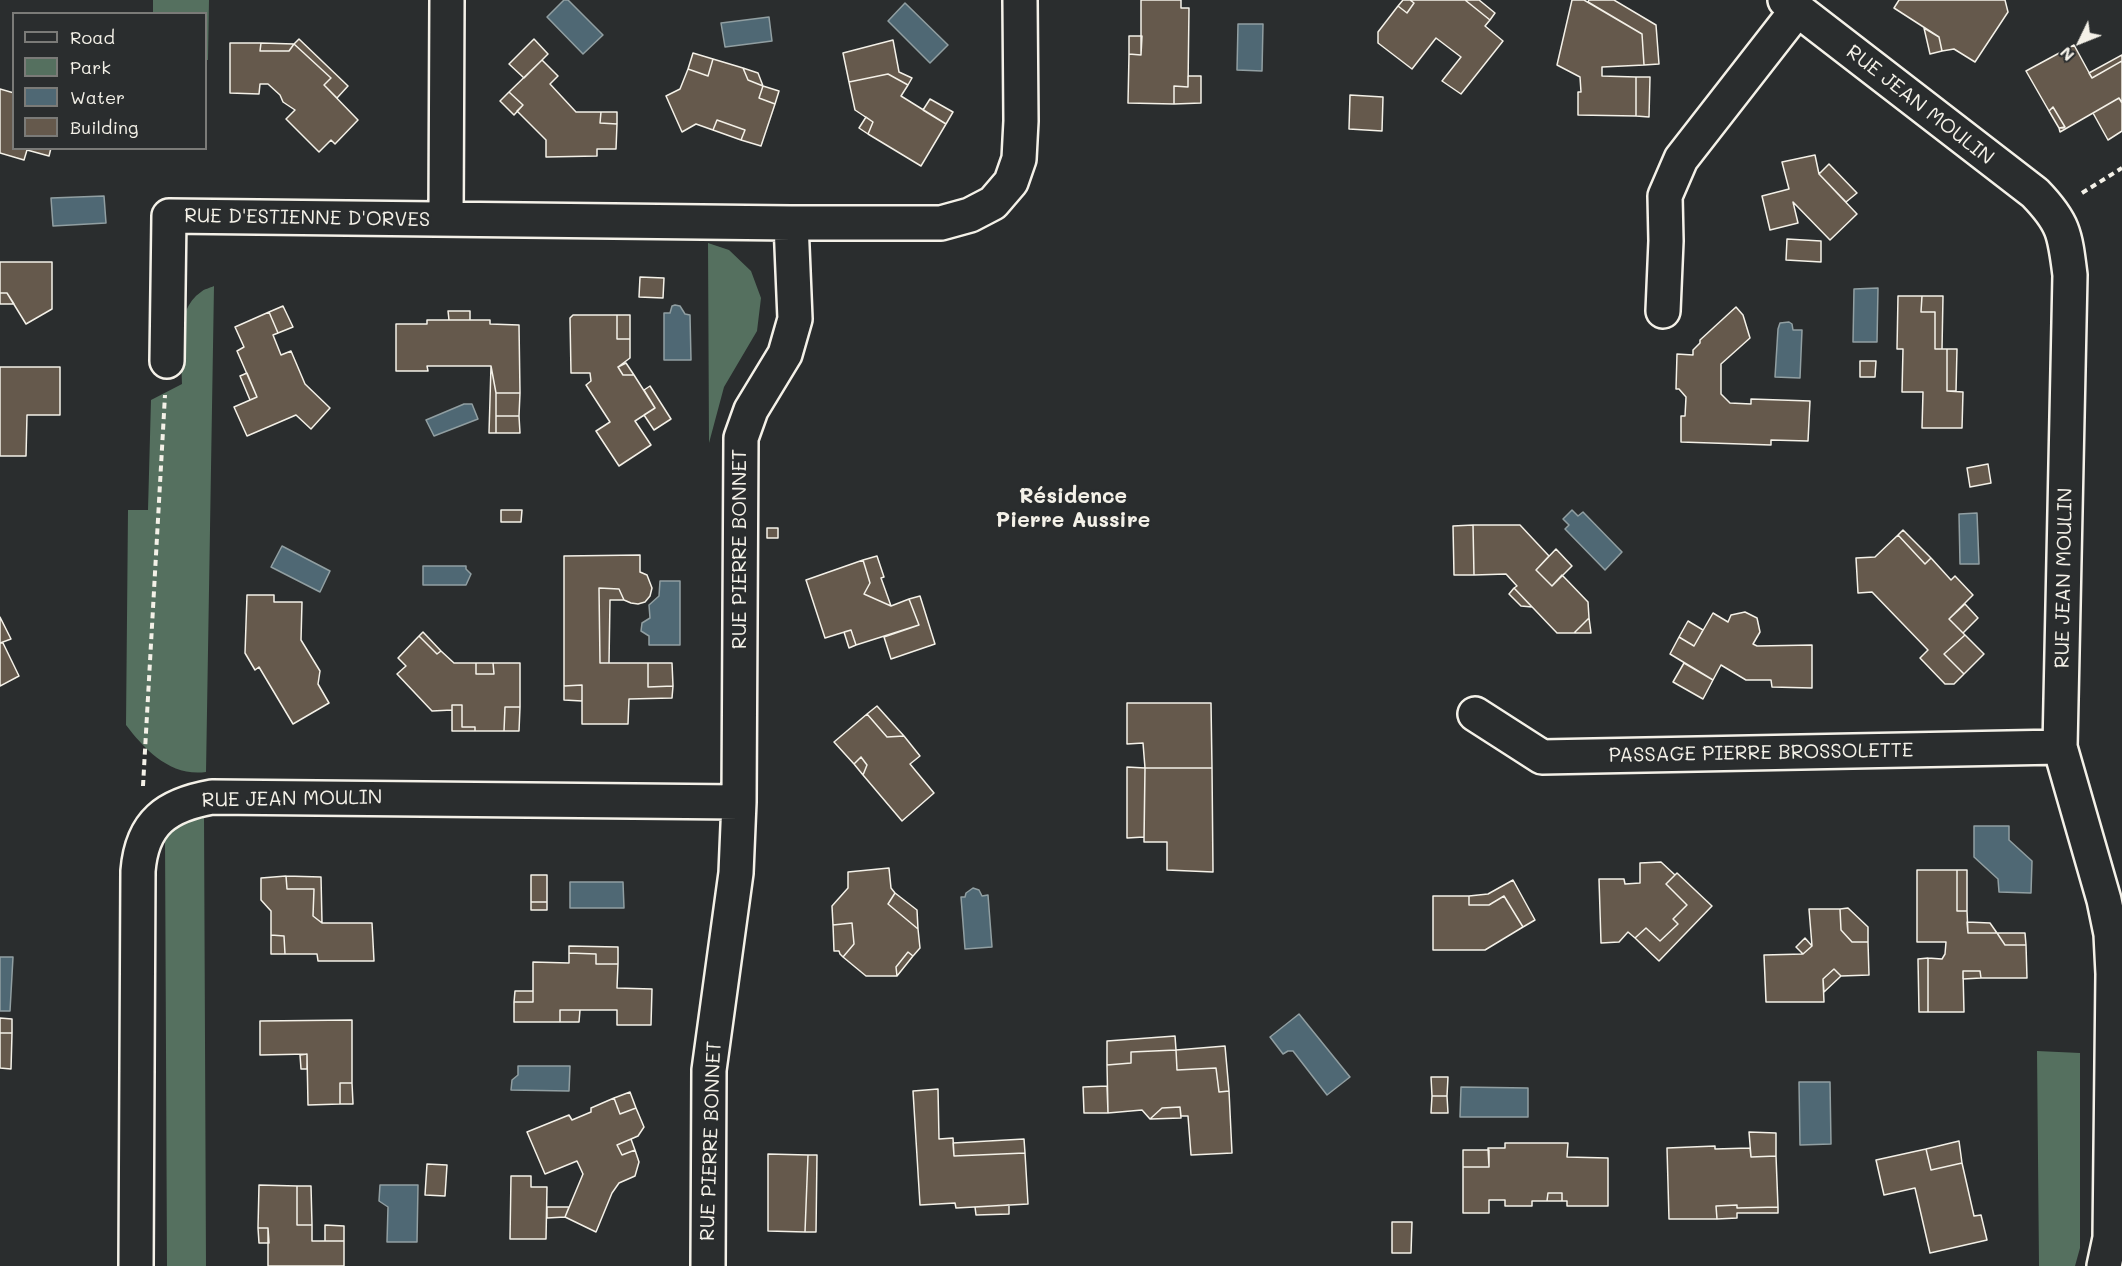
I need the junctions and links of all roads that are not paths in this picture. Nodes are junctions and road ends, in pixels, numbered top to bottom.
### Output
1 (447, 0) edge
2 (1020, 0) edge
3 (1791, 5) edge
4 (446, 219) junction
5 (791, 223) junction
6 (1663, 311) dead end
7 (167, 361) road end
8 (1475, 714) dead end
9 (2060, 747) junction
10 (739, 802) junction
11 (136, 1266) edge
12 (708, 1266) edge
13 (2104, 1266) edge

1 - 4 street, RUE D'ESTIENNE D'ORVES
2 - 5 street
3 - 6 street
3 - 9 street, RUE JEAN MOULIN
4 - 5 street, RUE D'ESTIENNE D'ORVES
4 - 7 street, RUE D'ESTIENNE D'ORVES
5 - 10 street, RUE PIERRE BONNET
8 - 9 street, PASSAGE PIERRE BROSSOLETTE
9 - 13 street, RUE JEAN MOULIN
10 - 11 street, RUE JEAN MOULIN
10 - 12 street, RUE PIERRE BONNET

